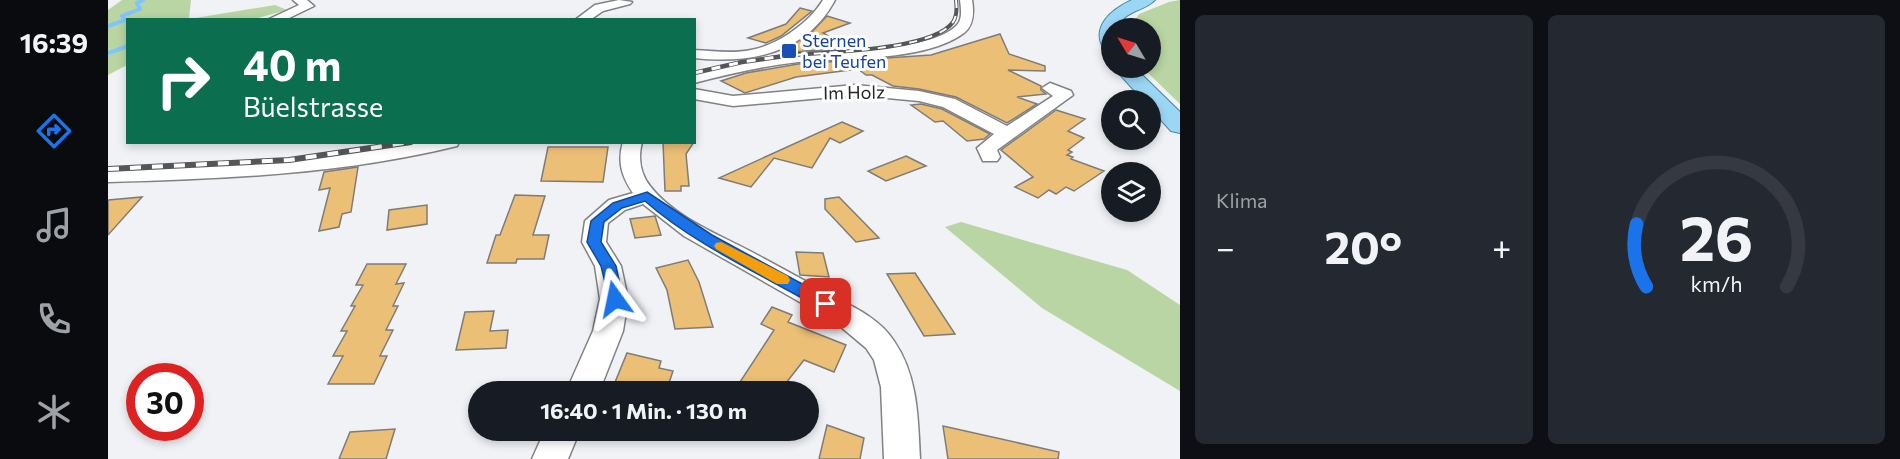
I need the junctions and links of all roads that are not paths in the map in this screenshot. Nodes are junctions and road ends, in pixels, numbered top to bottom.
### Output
1 (299, 0) edge
2 (829, 0) edge
3 (966, 0) edge
4 (1147, 0) edge
5 (626, 2) dead end
6 (278, 18) edge
7 (584, 18) edge
8 (1114, 18) edge
9 (696, 54) edge
10 (761, 58) junction
11 (696, 77) edge
12 (1134, 78) edge
13 (1050, 88) dead end
14 (696, 94) edge
15 (1180, 126) edge
16 (1006, 133) junction
17 (440, 144) edge
18 (632, 144) edge
19 (990, 157) dead end
20 (108, 176) edge
21 (647, 196) junction
22 (587, 381) edge
23 (558, 441) edge
24 (550, 459) edge
25 (902, 459) edge

1 - 6 street
2 - 10 street
3 - 10 street
4 - 8 main road
5 - 7 street
9 - 10 street
10 - 11 street
12 - 15 main road
13 - 16 street
14 - 16 street, Im Holz
16 - 19 street
17 - 20 street
18 - 21 street
21 - 22 street
21 - 25 street
23 - 24 street

